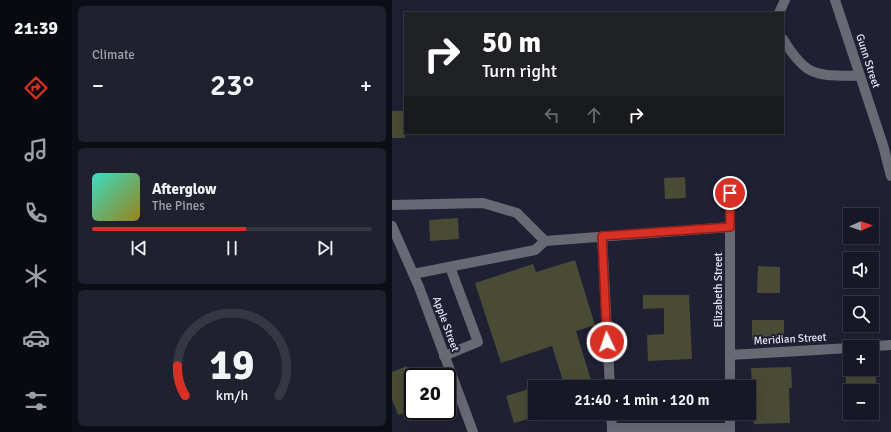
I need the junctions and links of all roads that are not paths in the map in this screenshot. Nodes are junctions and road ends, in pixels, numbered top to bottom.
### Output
1 (785, 0) edge
2 (835, 0) edge
3 (779, 12) edge
4 (784, 40) edge
5 (860, 76) junction
6 (891, 176) edge
7 (730, 193) dead end
8 (392, 205) edge
9 (392, 226) edge
10 (730, 227) junction
11 (602, 236) junction
12 (545, 241) junction
13 (450, 267) junction
14 (413, 274) junction
15 (891, 345) edge
16 (879, 346) edge
17 (843, 348) edge
18 (730, 355) junction
19 (444, 356) junction
20 (610, 380) edge
21 (730, 380) edge
22 (611, 420) edge
23 (612, 430) edge
24 (730, 430) edge
25 (472, 432) edge

1 - 3 street
2 - 5 street, Gunn Street
4 - 5 street
5 - 6 street, Gunn Street
7 - 10 street, Elizabeth Street
8 - 12 street
9 - 14 street, Apple Street
10 - 11 street
10 - 18 street, Elizabeth Street
11 - 12 street
11 - 20 street
12 - 13 street
13 - 14 street
13 - 19 street
14 - 19 street, Apple Street
15 - 16 street
17 - 18 street, Meridian Street
18 - 21 street, Elizabeth Street
19 - 25 street, Apple Street
22 - 23 street
23 - 24 street

